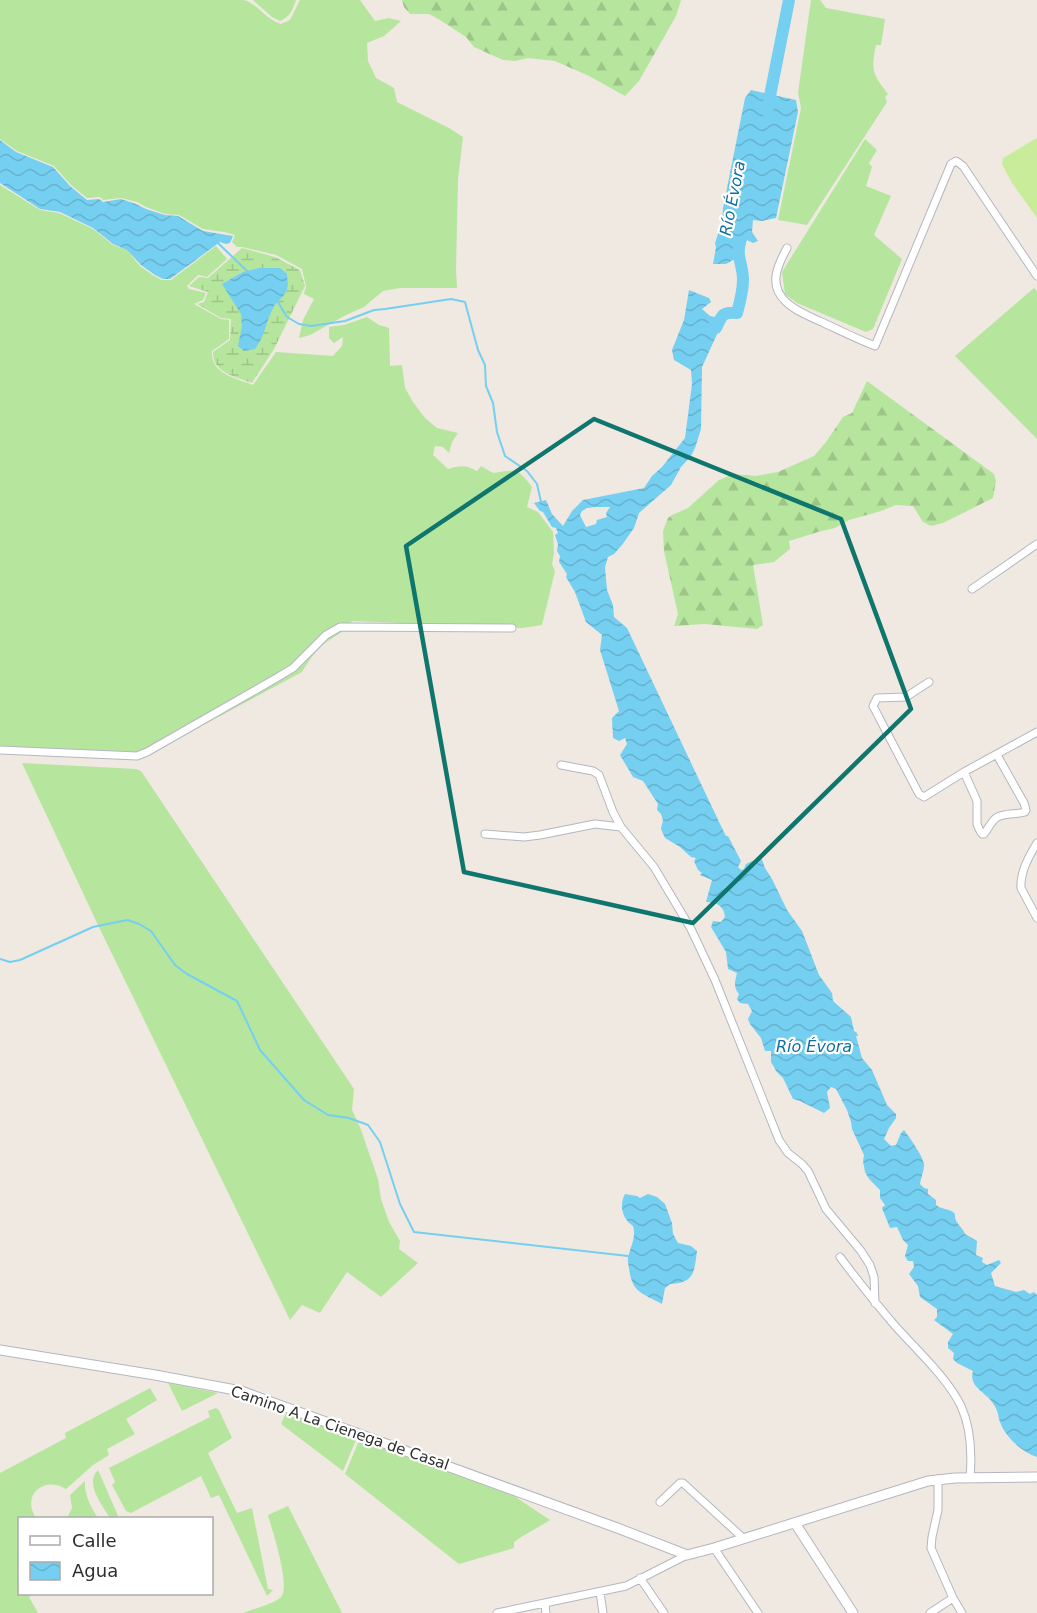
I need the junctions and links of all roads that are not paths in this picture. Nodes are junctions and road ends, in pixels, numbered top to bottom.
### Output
1 (787, 248) dead end
2 (1037, 276) edge
3 (1037, 544) edge
4 (972, 589) dead end
5 (512, 627) dead end
6 (929, 682) dead end
7 (1034, 734) edge
8 (1037, 742) edge
9 (0, 750) edge
10 (997, 754) junction
11 (561, 765) dead end
12 (964, 772) junction
13 (621, 827) junction
14 (485, 834) dead end
15 (1037, 843) edge
16 (1037, 918) edge
17 (840, 1257) dead end
18 (875, 1303) junction
19 (0, 1350) edge
20 (1037, 1477) edge
21 (970, 1478) junction
22 (938, 1479) junction
23 (660, 1502) dead end
24 (795, 1523) junction
25 (743, 1538) junction
26 (714, 1548) junction
27 (687, 1555) junction
28 (640, 1578) junction
29 (600, 1592) junction
30 (953, 1598) junction
31 (545, 1604) junction
32 (497, 1613) edge
33 (546, 1613) edge
34 (603, 1613) edge
35 (664, 1613) edge
36 (758, 1613) edge
37 (853, 1613) edge
38 (930, 1613) edge
39 (962, 1613) edge

1 - 2 street
3 - 4 street
5 - 9 street
6 - 12 street
7 - 8 street
7 - 10 street
10 - 12 street
10 - 12 street
11 - 13 street
13 - 14 street
13 - 18 street
15 - 16 street
17 - 18 street
18 - 21 street
19 - 27 street, Camino A La Cienega de Casal
20 - 21 street
21 - 22 street
22 - 24 street
22 - 30 street
23 - 25 street
24 - 25 street
24 - 37 street
25 - 26 street
26 - 27 street
26 - 36 street
27 - 28 street
28 - 29 street
28 - 35 street
29 - 31 street
29 - 34 street
30 - 38 street
30 - 39 street
31 - 32 street
31 - 33 street

